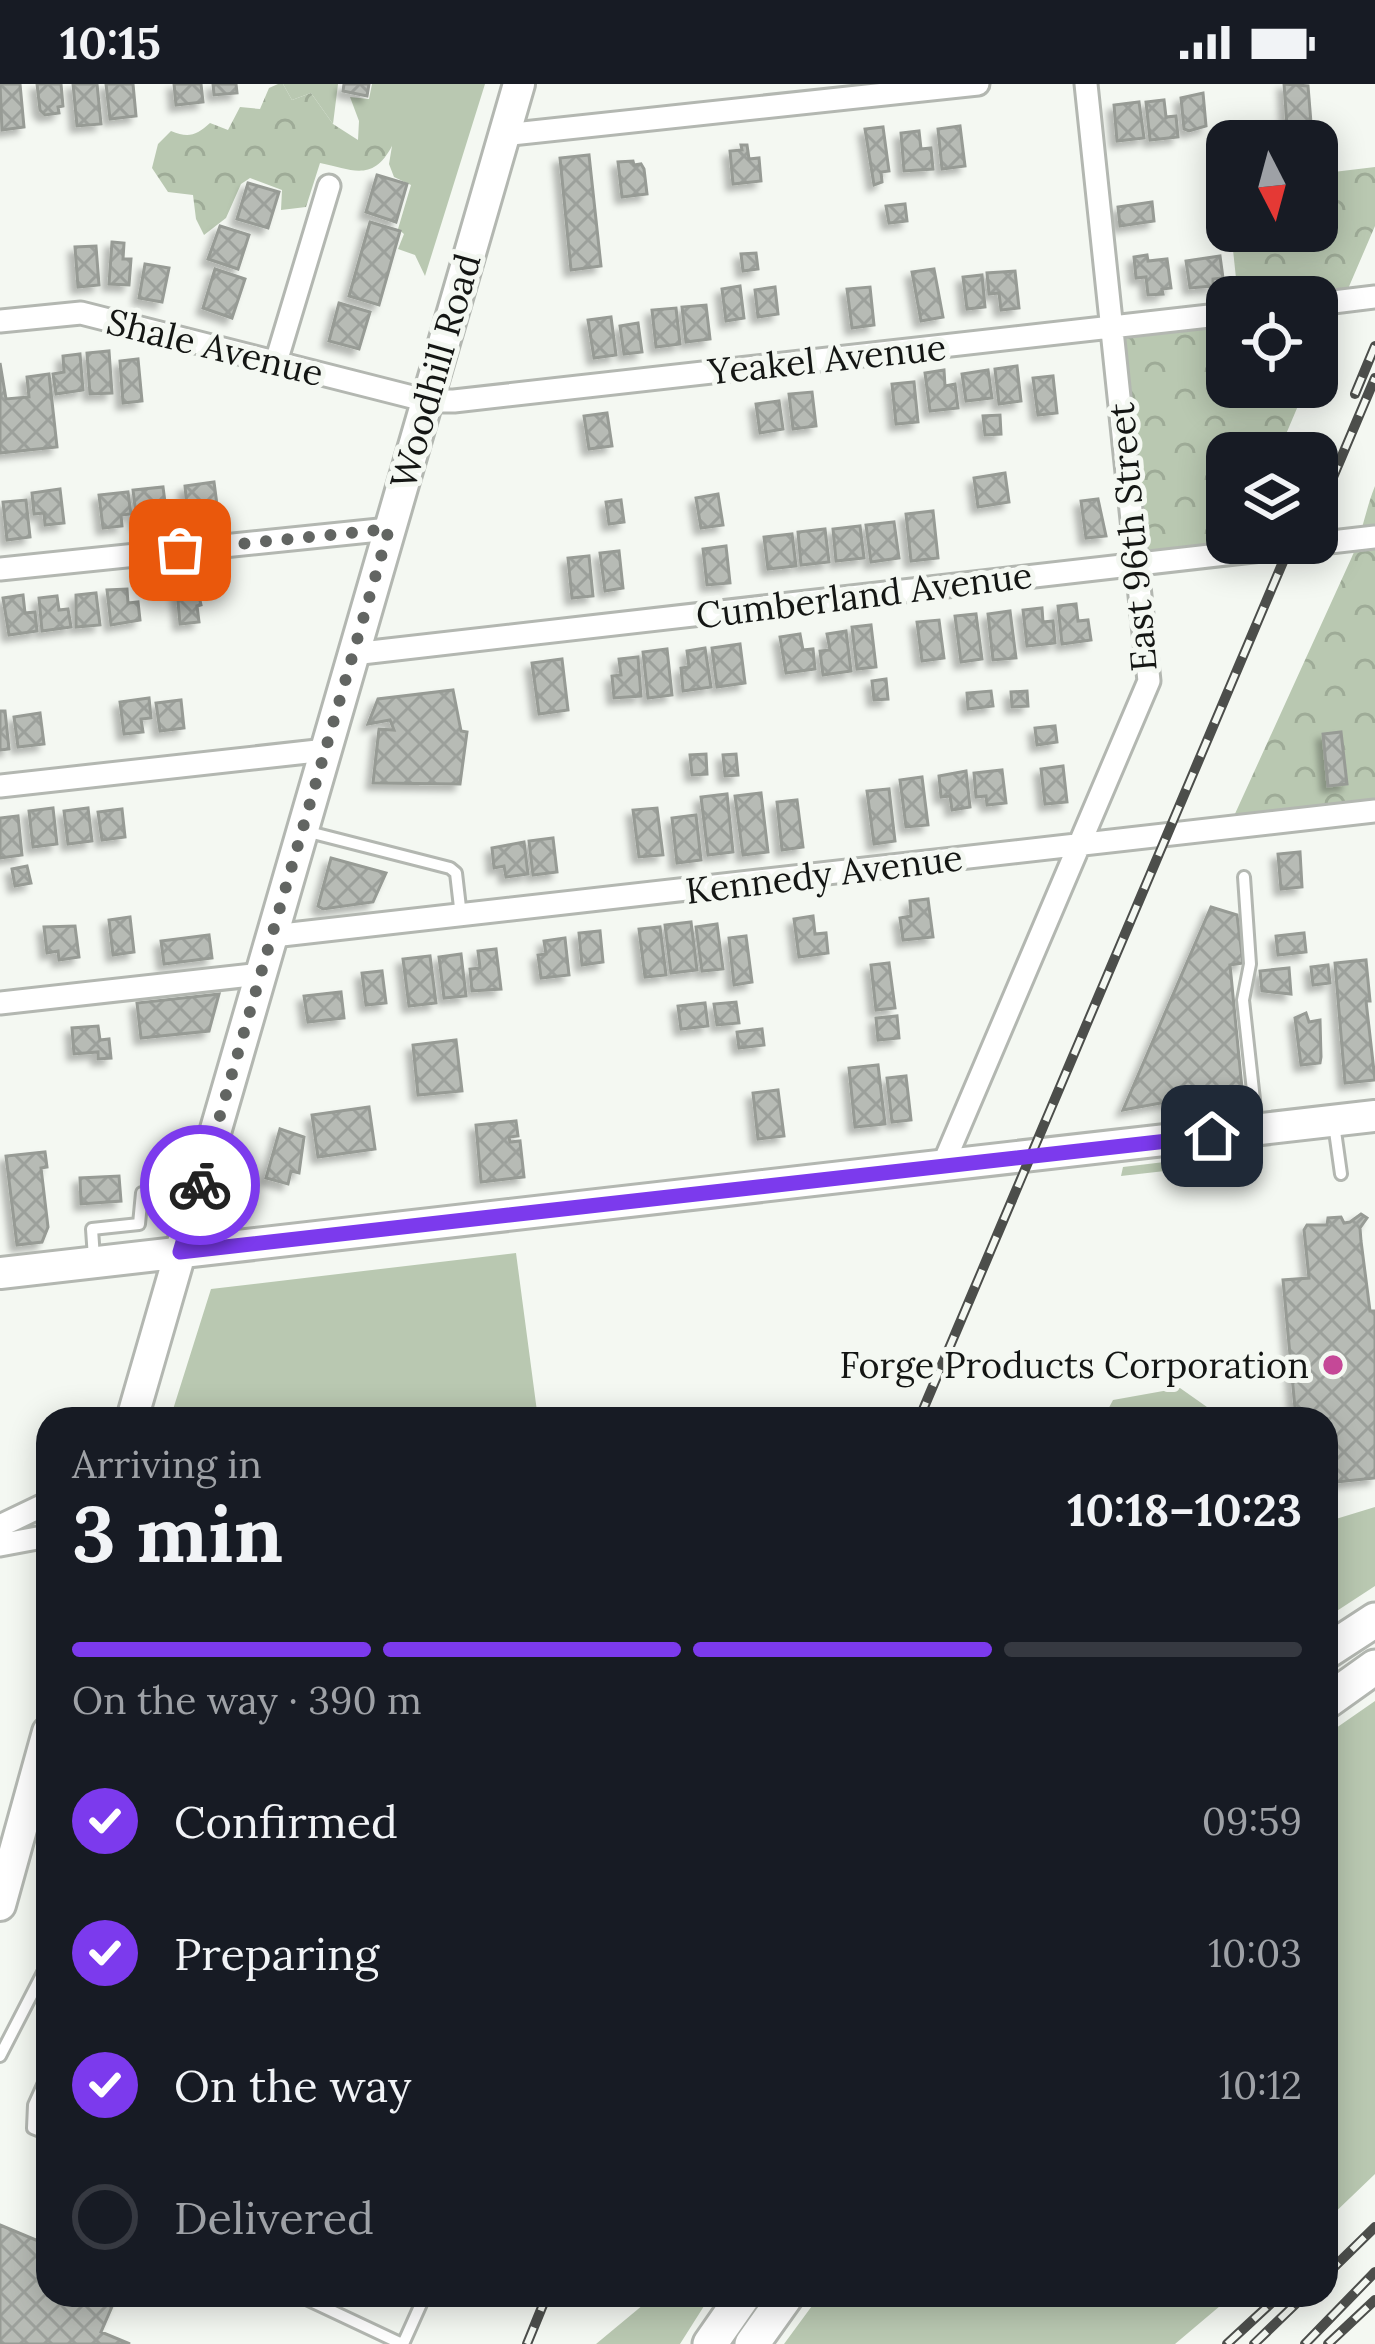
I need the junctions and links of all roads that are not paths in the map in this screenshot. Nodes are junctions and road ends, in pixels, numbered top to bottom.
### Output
1 (519, 84) edge
2 (978, 84) edge
3 (1086, 84) edge
4 (503, 135) junction
5 (328, 186) dead end
6 (1375, 297) edge
7 (1338, 301) edge
8 (1206, 316) edge
9 (0, 321) edge
10 (1112, 326) junction
11 (276, 362) junction
12 (428, 401) junction
13 (389, 529) junction
14 (1375, 537) edge
15 (1137, 564) junction
16 (0, 569) edge
17 (353, 654) junction
18 (326, 750) junction
19 (0, 786) edge
20 (1375, 811) edge
21 (303, 831) junction
22 (1078, 843) junction
23 (1244, 878) dead end
24 (461, 916) junction
25 (273, 936) junction
26 (261, 974) junction
27 (0, 1003) edge
28 (1375, 1116) edge
29 (1333, 1121) junction
30 (1257, 1130) junction
31 (942, 1167) junction
32 (1341, 1174) dead end
33 (199, 1187) junction
34 (180, 1252) junction
35 (94, 1262) junction
36 (0, 1273) edge
37 (135, 1407) edge
38 (36, 1509) edge
39 (0, 1526) edge
40 (36, 1538) edge
41 (0, 1545) edge
42 (1375, 1620) edge
43 (1338, 1644) edge
44 (1375, 1667) edge
45 (1338, 1693) edge
46 (36, 1776) edge
47 (0, 1906) edge
48 (36, 1986) edge
49 (0, 2056) edge
50 (36, 2101) edge
51 (36, 2129) edge
52 (324, 2307) edge
53 (420, 2307) edge
54 (736, 2307) edge
55 (778, 2307) edge
56 (403, 2344) edge
57 (710, 2344) edge
58 (752, 2344) edge

1 - 4 street, Woodhill Road
2 - 4 street
3 - 10 street, East 96th Street
4 - 12 street, Woodhill Road
5 - 11 street
6 - 7 street
8 - 10 street, Yeakel Avenue
9 - 11 street, Shale Avenue
10 - 12 street, Yeakel Avenue
10 - 15 street, East 96th Street
11 - 12 street, Shale Avenue
12 - 13 street, Woodhill Road
13 - 16 street
13 - 17 street, Woodhill Road
14 - 15 street, Cumberland Avenue
15 - 17 street, Cumberland Avenue
15 - 22 street, East 96th Street
17 - 18 street, Woodhill Road
18 - 19 street
18 - 21 street, Woodhill Road
20 - 22 street, Kennedy Avenue
21 - 24 lane
21 - 25 street, Woodhill Road
22 - 24 street, Kennedy Avenue
22 - 31 street, East 96th Street
23 - 30 lane
24 - 25 street, Kennedy Avenue
25 - 26 street, Woodhill Road
26 - 27 street
26 - 33 street, Woodhill Road
28 - 29 street
29 - 30 street
29 - 32 lane
30 - 31 street
31 - 34 street
33 - 34 street, Woodhill Road
33 - 35 lane
34 - 35 street
34 - 37 street, Woodhill Road
35 - 36 street
38 - 39 street
40 - 41 street
42 - 43 main road
44 - 45 main road
46 - 47 street
48 - 49 lane
50 - 51 lane
52 - 56 lane
53 - 56 lane
54 - 57 main road
55 - 58 main road

